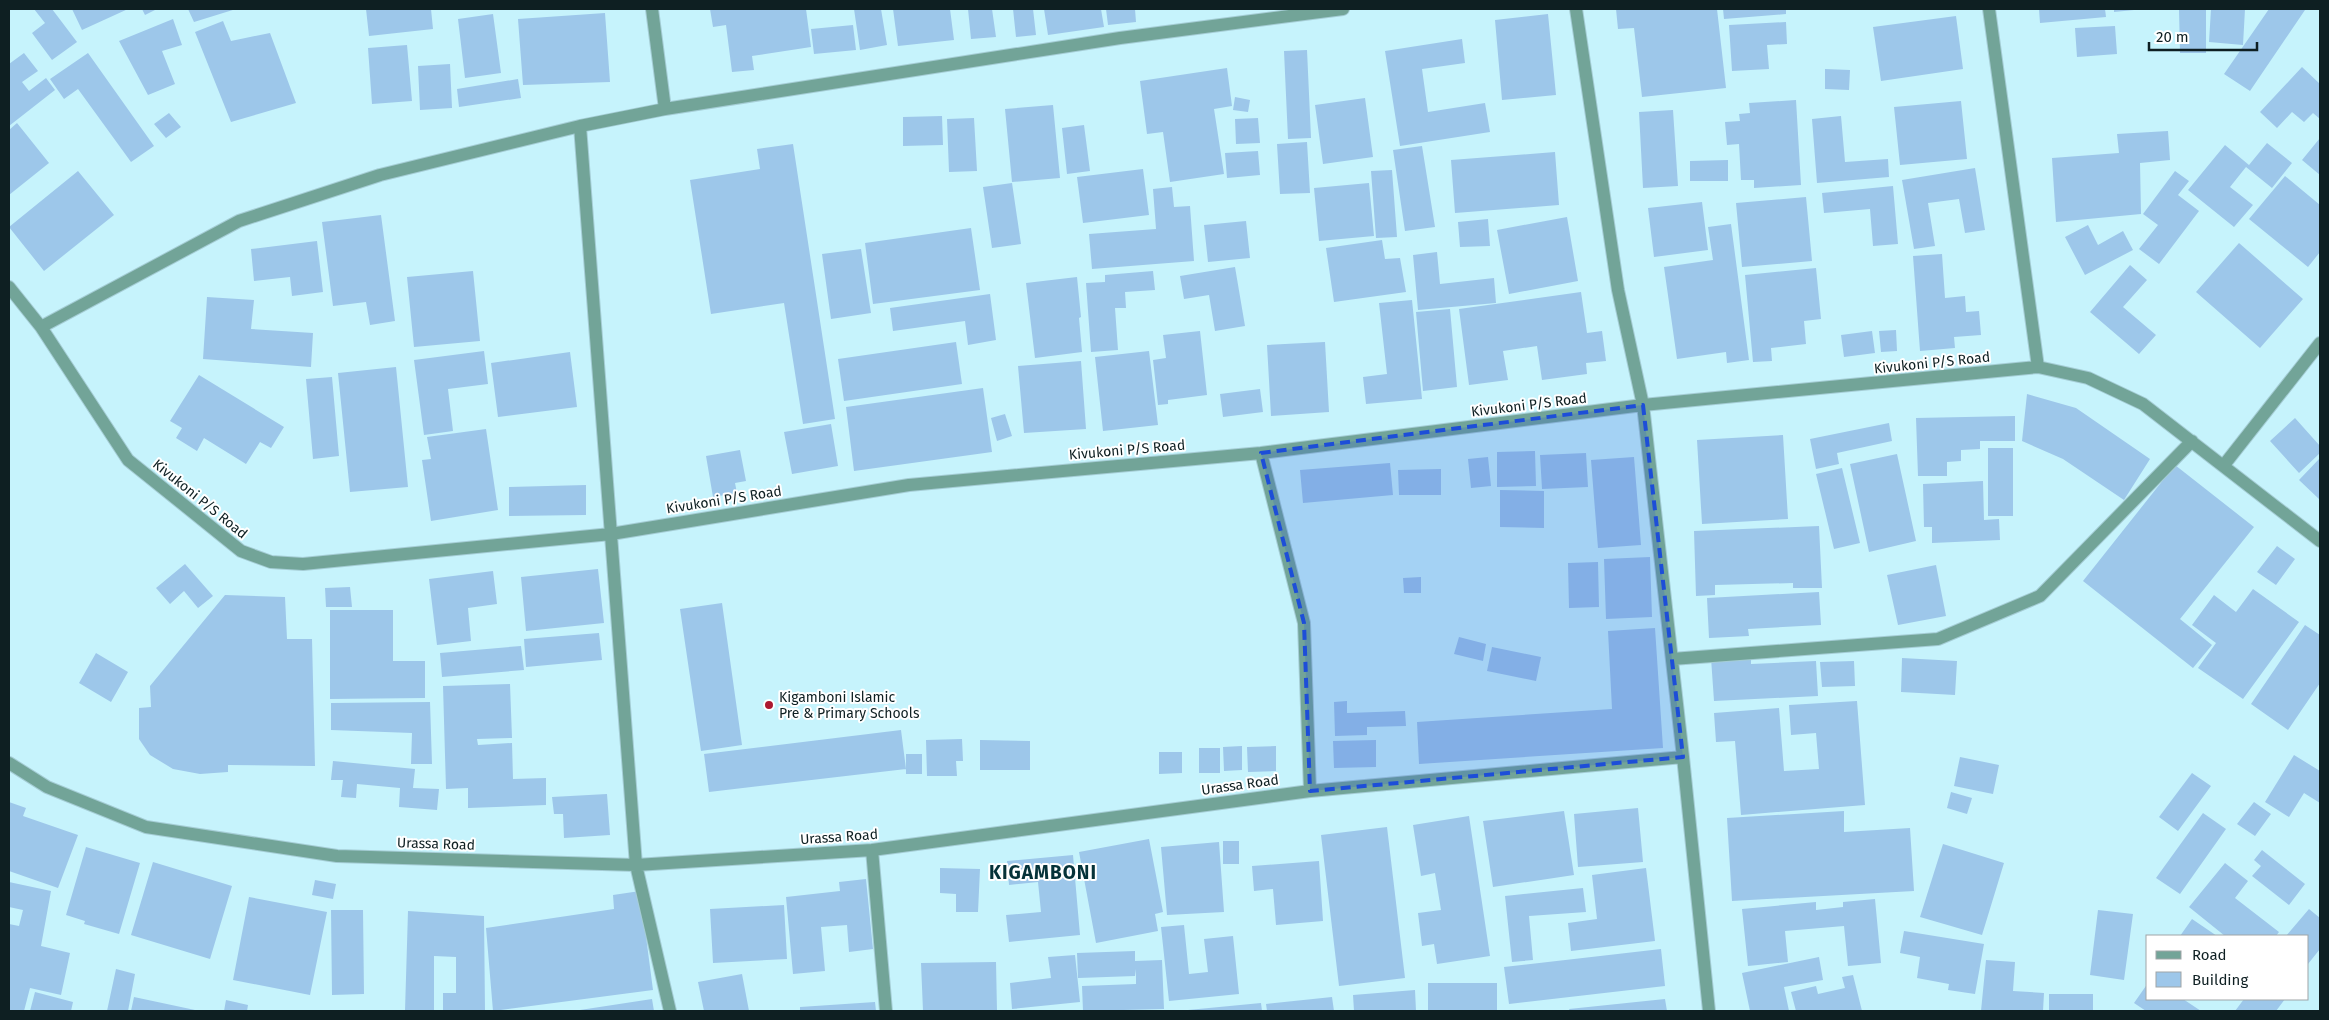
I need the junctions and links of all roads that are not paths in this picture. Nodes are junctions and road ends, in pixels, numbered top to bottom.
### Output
1 (652, 9) edge
2 (1343, 9) edge
3 (1576, 9) edge
4 (1989, 9) edge
5 (665, 109) junction
6 (580, 126) junction
7 (9, 287) edge
8 (41, 327) junction
9 (2320, 343) edge
10 (2038, 367) junction
11 (1643, 406) junction
12 (2192, 441) junction
13 (1262, 453) junction
14 (2224, 465) junction
15 (611, 534) junction
16 (2320, 541) edge
17 (1672, 659) junction
18 (1683, 757) junction
19 (9, 763) edge
20 (1310, 791) junction
21 (872, 850) junction
22 (636, 865) junction
23 (670, 1011) edge
24 (886, 1011) edge
25 (1708, 1011) edge

1 - 5 street
2 - 5 street
3 - 11 street
4 - 10 street
5 - 6 street
6 - 8 street
6 - 15 street
7 - 8 street, Kivukoni P/S Road
8 - 15 street, Kivukoni P/S Road
9 - 14 street
10 - 11 street, Kivukoni P/S Road
10 - 12 street, Kivukoni P/S Road
11 - 13 street, Kivukoni P/S Road
11 - 17 street
12 - 14 street, Kivukoni P/S Road
12 - 17 street
13 - 15 street, Kivukoni P/S Road
13 - 20 street
14 - 16 street, Kivukoni P/S Road
15 - 22 street
17 - 18 street
18 - 20 street, Urassa Road
18 - 25 street
19 - 22 street, Urassa Road
20 - 21 street, Urassa Road
21 - 22 street, Urassa Road
21 - 24 street
22 - 23 street

